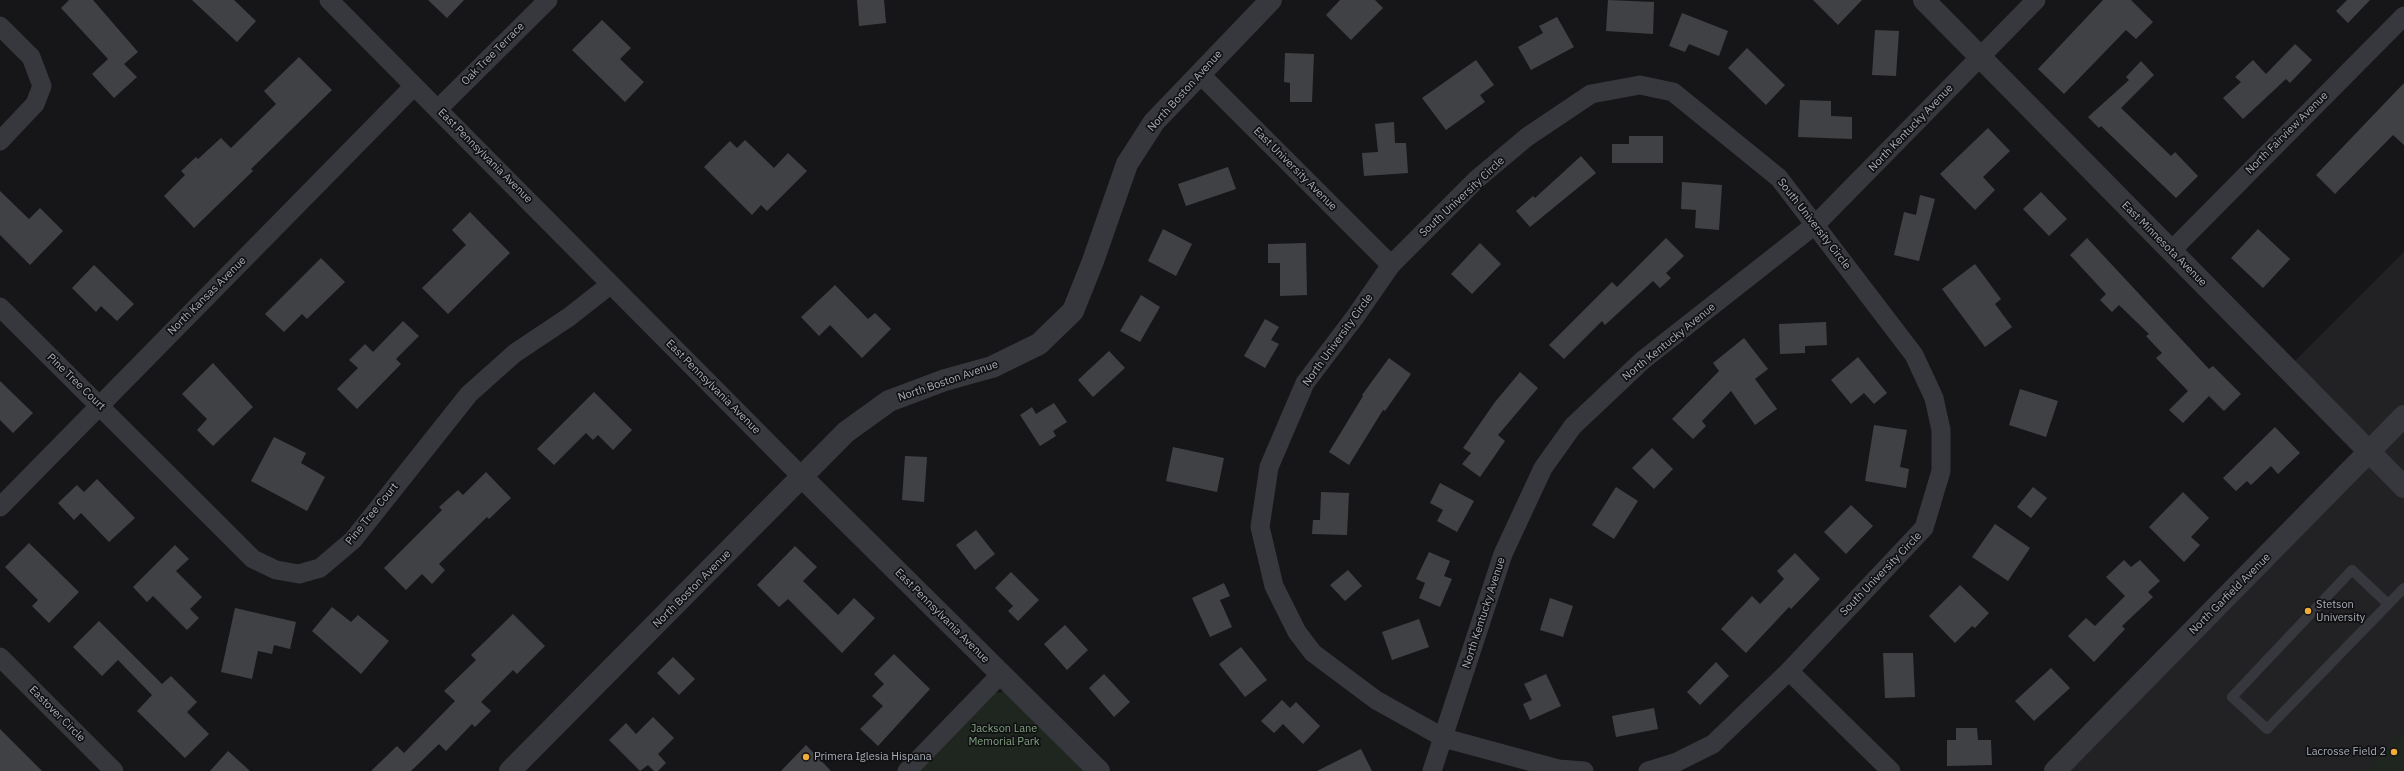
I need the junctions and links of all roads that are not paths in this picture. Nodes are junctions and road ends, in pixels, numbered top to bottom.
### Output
1 (329, 0) edge
2 (548, 0) edge
3 (1271, 0) edge
4 (1924, 0) edge
5 (2036, 0) edge
6 (2404, 16) edge
7 (0, 26) edge
8 (1979, 56) junction
9 (1200, 74) junction
10 (414, 86) junction
11 (438, 109) junction
12 (0, 141) edge
13 (1816, 224) junction
14 (2171, 251) junction
15 (1391, 265) junction
16 (611, 284) junction
17 (0, 307) edge
18 (100, 405) junction
19 (2404, 416) edge
20 (2369, 452) junction
21 (803, 478) junction
22 (2404, 487) edge
23 (0, 507) edge
24 (2404, 588) edge
25 (2388, 604) junction
26 (0, 657) edge
27 (1788, 671) junction
28 (1002, 674) junction
29 (1444, 738) junction
30 (114, 771) edge
31 (510, 771) edge
32 (908, 771) edge
33 (1099, 771) edge
34 (1432, 771) edge
35 (1584, 771) edge
36 (1648, 771) edge
37 (1891, 771) edge
38 (2055, 771) edge

1 - 10 street, East Pennsylvania Avenue
2 - 11 street, Oak Tree Terrace
3 - 9 street, North Boston Avenue
4 - 8 street, East Minnesota Avenue
5 - 8 street, North Kentucky Avenue
6 - 14 street, North Fairview Avenue
7 - 12 street
8 - 13 street, North Kentucky Avenue
8 - 14 street, East Minnesota Avenue
9 - 15 street, East University Avenue
9 - 21 street, North Boston Avenue
10 - 11 street, East Pennsylvania Avenue
10 - 18 street, North Kansas Avenue
11 - 16 street, East Pennsylvania Avenue
13 - 15 street, South University Circle
13 - 27 street, South University Circle
13 - 29 street, North Kentucky Avenue
14 - 20 street, East Minnesota Avenue
15 - 29 street, North University Circle
16 - 18 street, Pine Tree Court
16 - 21 street, East Pennsylvania Avenue
17 - 18 street, Pine Tree Court
18 - 23 street, North Kansas Avenue
19 - 20 street, North Garfield Avenue
20 - 22 street, East Minnesota Avenue
20 - 38 street, North Garfield Avenue
21 - 28 street, East Pennsylvania Avenue
21 - 31 street, North Boston Avenue
24 - 25 lane
25 - 25 lane
26 - 30 street, Eastover Circle
27 - 36 street
27 - 37 street
28 - 32 street
28 - 33 street, East Pennsylvania Avenue
29 - 34 street, North Kentucky Avenue
29 - 35 street, North University Circle

